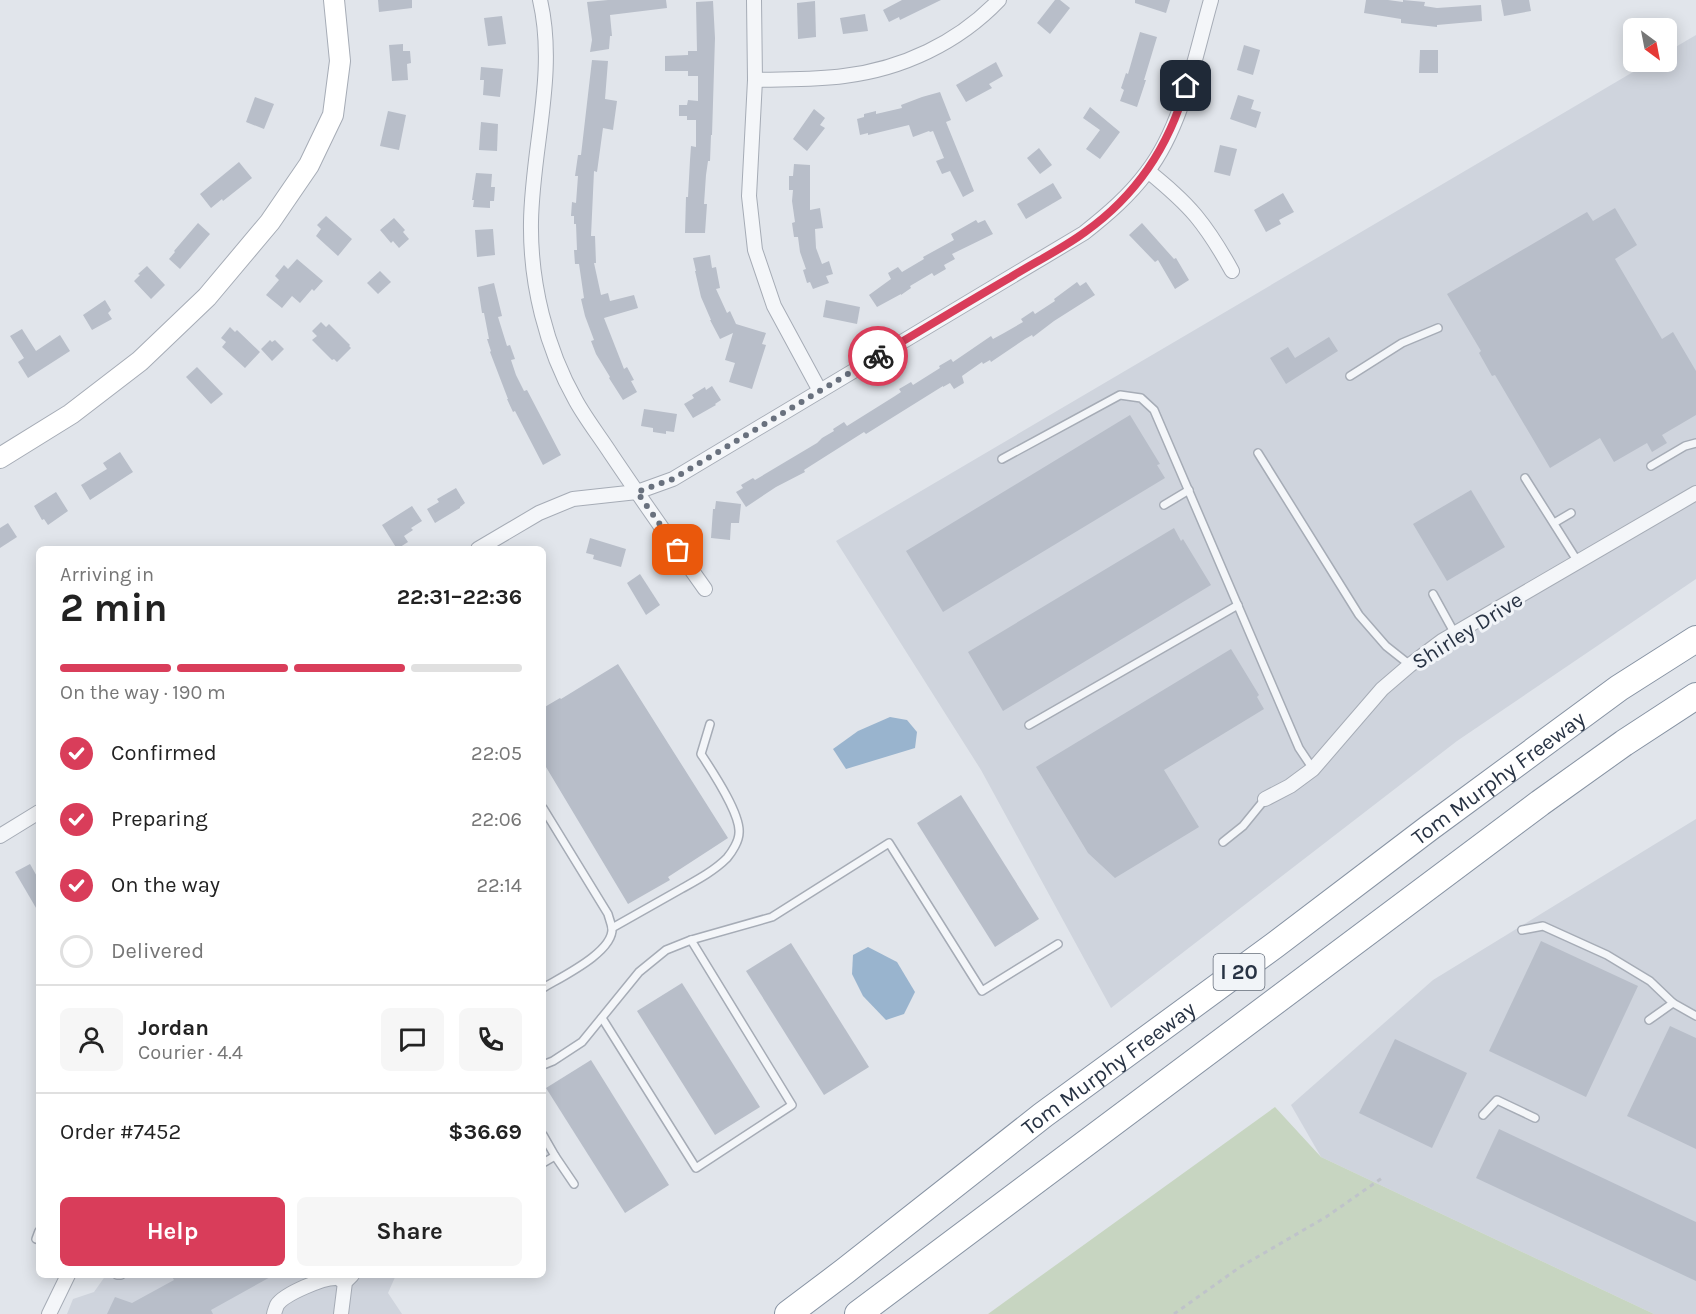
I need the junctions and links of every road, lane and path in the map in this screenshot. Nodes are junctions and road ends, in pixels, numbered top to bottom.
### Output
1 (334, 0) edge
2 (540, 0) edge
3 (754, 0) edge
4 (999, 0) edge
5 (1211, 0) edge
6 (755, 80) junction
7 (1148, 171) junction
8 (1232, 270) dead end
9 (1438, 328) dead end
10 (1350, 376) dead end
11 (820, 391) junction
12 (1696, 443) edge
13 (1258, 453) dead end
14 (0, 458) edge
15 (1002, 459) dead end
16 (1651, 466) dead end
17 (1525, 478) dead end
18 (1189, 489) junction
19 (637, 492) junction
20 (1696, 493) edge
21 (1164, 505) dead end
22 (1571, 513) dead end
23 (1554, 523) junction
24 (483, 546) edge
25 (1578, 562) junction
26 (705, 589) dead end
27 (1433, 594) dead end
28 (1238, 605) junction
29 (1455, 634) junction
30 (1696, 639) edge
31 (1410, 664) junction
32 (1696, 696) edge
33 (710, 724) dead end
34 (1029, 725) dead end
35 (1313, 769) junction
36 (1265, 799) joint
37 (546, 813) edge
38 (36, 814) edge
39 (0, 836) edge
40 (1222, 842) dead end
41 (612, 928) junction
42 (1522, 930) dead end
43 (691, 940) junction
44 (1058, 944) dead end
45 (546, 986) edge
46 (1673, 1003) junction
47 (1696, 1016) edge
48 (602, 1018) junction
49 (1649, 1020) dead end
50 (546, 1064) edge
51 (1483, 1115) dead end
52 (1535, 1118) dead end
53 (546, 1140) edge
54 (555, 1155) junction
55 (546, 1161) edge
56 (1382, 1178) dead end
57 (574, 1184) dead end
58 (67, 1278) edge
59 (349, 1279) edge
60 (49, 1314) edge
61 (274, 1314) edge
62 (341, 1314) edge
63 (788, 1314) edge
64 (858, 1314) edge
65 (1173, 1314) edge

1 - 14 street
2 - 19 street
3 - 6 street
4 - 6 street
5 - 7 street
6 - 11 street
7 - 8 street
7 - 11 street
9 - 10 lane
11 - 19 street
12 - 16 lane
13 - 31 lane
15 - 18 lane
17 - 23 lane
18 - 21 lane
18 - 28 lane
19 - 24 street
19 - 26 street
20 - 25 street, Shirley Drive
22 - 23 lane
23 - 25 lane
25 - 29 street, Shirley Drive
27 - 29 lane
28 - 34 lane
28 - 35 lane
29 - 31 street, Shirley Drive
30 - 63 highway, Tom Murphy Freeway / I 20
31 - 35 street, Shirley Drive
32 - 64 highway, Tom Murphy Freeway / I 20
33 - 41 lane
35 - 36 street, Shirley Drive
36 - 40 lane
37 - 41 lane
38 - 39 street
41 - 45 lane
42 - 46 lane
43 - 44 lane
43 - 48 lane
43 - 48 lane
46 - 47 lane
46 - 49 lane
48 - 50 lane
51 - 52 lane
53 - 54 lane
54 - 55 lane
54 - 57 lane
56 - 65 path
58 - 60 street
59 - 61 street
59 - 62 street

